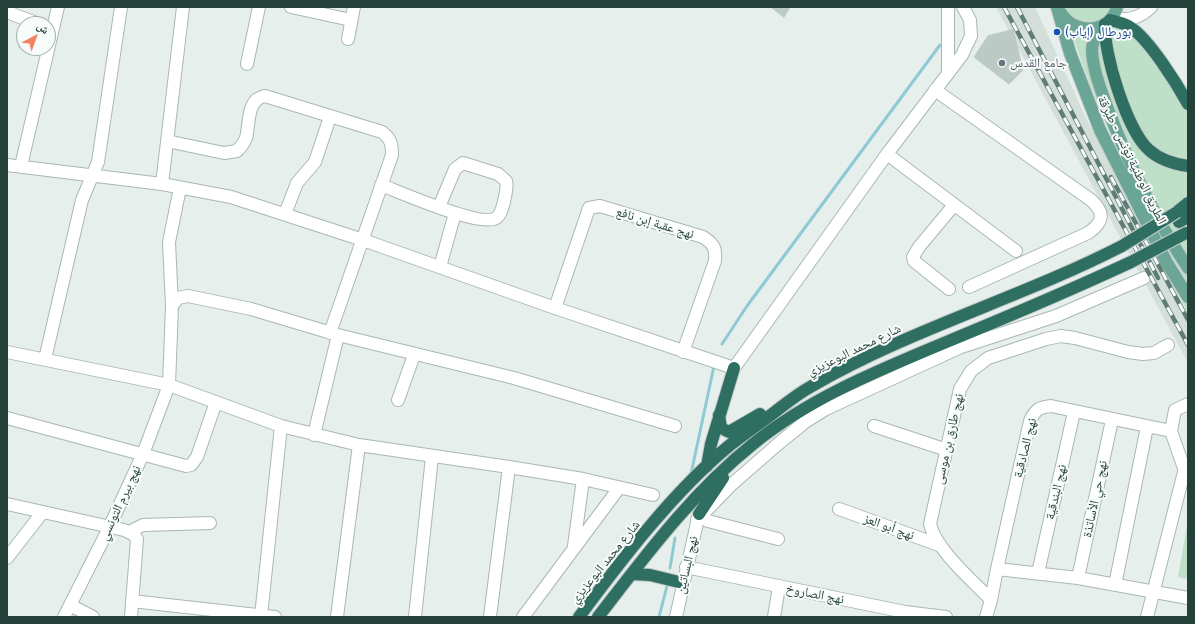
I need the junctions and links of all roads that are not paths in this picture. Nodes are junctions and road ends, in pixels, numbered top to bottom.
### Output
1 (7, 7) edge
2 (121, 7) edge
3 (183, 7) edge
4 (259, 7) edge
5 (291, 7) edge
6 (354, 7) edge
7 (948, 7) edge
8 (964, 7) edge
9 (1058, 7) edge
10 (1151, 7) edge
11 (18, 16) edge
12 (1109, 19) edge
13 (351, 20) junction
14 (348, 38) dead end
15 (45, 56) edge
16 (247, 64) dead end
17 (948, 73) junction
18 (935, 90) junction
19 (1188, 104) edge
20 (330, 117) junction
21 (167, 141) junction
22 (888, 154) junction
23 (7, 164) edge
24 (21, 166) junction
25 (1188, 166) edge
26 (93, 175) junction
27 (162, 184) junction
28 (381, 185) junction
29 (180, 188) junction
30 (1188, 203) edge
31 (954, 205) junction
32 (439, 207) junction
33 (455, 213) junction
34 (285, 214) junction
35 (1181, 217) edge
36 (1187, 234) edge
37 (363, 240) junction
38 (1016, 251) dead end
39 (440, 267) junction
40 (1188, 268) edge
41 (1144, 278) dead end
42 (969, 287) dead end
43 (949, 289) dead end
44 (1188, 296) edge
45 (172, 306) junction
46 (555, 308) junction
47 (334, 334) junction
48 (1168, 344) dead end
49 (7, 352) edge
50 (683, 352) junction
51 (414, 355) junction
52 (45, 359) junction
53 (734, 368) junction
54 (169, 385) junction
55 (810, 387) junction
56 (398, 400) dead end
57 (216, 402) junction
58 (1188, 404) edge
59 (1074, 412) junction
60 (719, 415) junction
61 (7, 418) edge
62 (1112, 420) junction
63 (281, 426) junction
64 (675, 426) dead end
65 (874, 426) dead end
66 (1147, 427) junction
67 (1171, 432) junction
68 (314, 435) junction
69 (754, 443) junction
70 (359, 445) junction
71 (947, 450) junction
72 (143, 454) junction
73 (432, 457) junction
74 (707, 466) junction
75 (509, 467) junction
76 (1187, 473) edge
77 (583, 479) junction
78 (619, 488) junction
79 (653, 494) dead end
80 (7, 504) edge
81 (839, 509) dead end
82 (42, 513) junction
83 (699, 517) junction
84 (210, 523) dead end
85 (109, 528) junction
86 (129, 532) junction
87 (778, 539) dead end
88 (939, 545) junction
89 (574, 547) junction
90 (7, 558) edge
91 (686, 567) junction
92 (996, 569) junction
93 (1038, 573) junction
94 (632, 574) junction
95 (1078, 578) junction
96 (683, 583) junction
97 (1115, 585) junction
98 (779, 587) junction
99 (1153, 591) junction
100 (1188, 598) edge
101 (991, 600) junction
102 (132, 601) junction
103 (70, 605) junction
104 (905, 614) edge
105 (261, 616) junction
106 (494, 616) edge
107 (64, 617) edge
108 (93, 617) edge
109 (131, 617) edge
110 (275, 617) edge
111 (337, 617) edge
112 (415, 617) edge
113 (523, 617) edge
114 (579, 617) edge
115 (598, 617) edge
116 (676, 617) edge
117 (774, 617) edge
118 (946, 617) edge
119 (986, 617) edge
120 (1147, 617) edge

1 - 11 street
2 - 26 street
3 - 21 street
4 - 16 street
5 - 13 street
6 - 13 street
7 - 17 street
8 - 17 street
9 - 12 main road
9 - 44 main road, الطريق الوطنية تونس - طبرقة
10 - 12 street
12 - 19 highway
12 - 25 highway
12 - 40 main road, الطريق الوطنية تونس - طبرقة
13 - 14 street
15 - 24 street
17 - 18 street
18 - 22 street
18 - 42 street
20 - 21 street
20 - 28 street
20 - 34 street
21 - 27 street
22 - 31 street
22 - 53 street
23 - 24 street
24 - 26 street
26 - 27 street
26 - 52 street
27 - 29 street
28 - 32 street
28 - 37 street
29 - 34 street
29 - 45 street, نهج بيرم التونسي
30 - 35 highway, شارع محمد البوعزيزي
31 - 38 street
31 - 43 street
32 - 33 street
32 - 33 street
33 - 39 street
34 - 37 street
35 - 55 highway, شارع محمد البوعزيزي, bridge
36 - 69 highway, شارع محمد البوعزيزي, bridge
37 - 39 street
37 - 47 street
39 - 46 street
41 - 83 street
45 - 47 street
45 - 54 street, نهج بيرم التونسي
46 - 50 street
46 - 50 street, نهج عقبة إبن نافع
47 - 51 street
47 - 68 street
48 - 71 street, نهج طارق بن موسى
49 - 52 street
50 - 53 street
51 - 56 street
51 - 64 street
52 - 54 street
53 - 60 highway
54 - 57 street
54 - 72 street, نهج بيرم التونسي
55 - 60 highway
55 - 74 highway, شارع محمد البوعزيزي
57 - 63 street
57 - 72 street
58 - 67 street
59 - 62 street, نهج الصادقية
59 - 92 street, نهج الصادقية
59 - 93 street, نهج البندقية
60 - 74 highway
61 - 72 street
62 - 66 street, نهج الصادقية
62 - 95 street, نهج حي الأساتذة
63 - 68 street
63 - 105 street
65 - 71 street
66 - 67 street, نهج الصادقية
66 - 97 street
67 - 76 street
68 - 70 street
69 - 83 highway
69 - 94 highway, شارع محمد البوعزيزي
70 - 73 street
70 - 111 street
71 - 88 street, نهج طارق بن موسى
72 - 85 street, نهج بيرم التونسي
73 - 75 street
73 - 112 street
74 - 114 highway, شارع محمد البوعزيزي
75 - 77 street
75 - 106 street
76 - 99 street
77 - 78 street
77 - 89 street
78 - 79 street
78 - 89 street
80 - 82 street
81 - 88 street, نهج أبو العز
82 - 85 street
82 - 90 street
83 - 87 street
83 - 91 street, نهج البساتين
84 - 86 street
85 - 86 street
85 - 103 street, نهج بيرم التونسي
86 - 102 street
88 - 101 street, نهج طارق بن موسى
89 - 113 street
91 - 96 street, نهج البساتين
91 - 98 street, نهج الصاروخ
92 - 93 street
92 - 101 street, نهج الصادقية
93 - 95 street
94 - 96 highway
94 - 115 highway, شارع محمد البوعزيزي
95 - 97 street
96 - 116 street, نهج البساتين
97 - 99 street
98 - 104 street, نهج الصاروخ
98 - 117 street
99 - 100 street
99 - 120 street
101 - 119 street, نهج الصادقية
102 - 105 street
102 - 109 street
103 - 107 street, نهج بيرم التونسي
103 - 108 street
104 - 118 street, نهج الصاروخ
105 - 110 street

